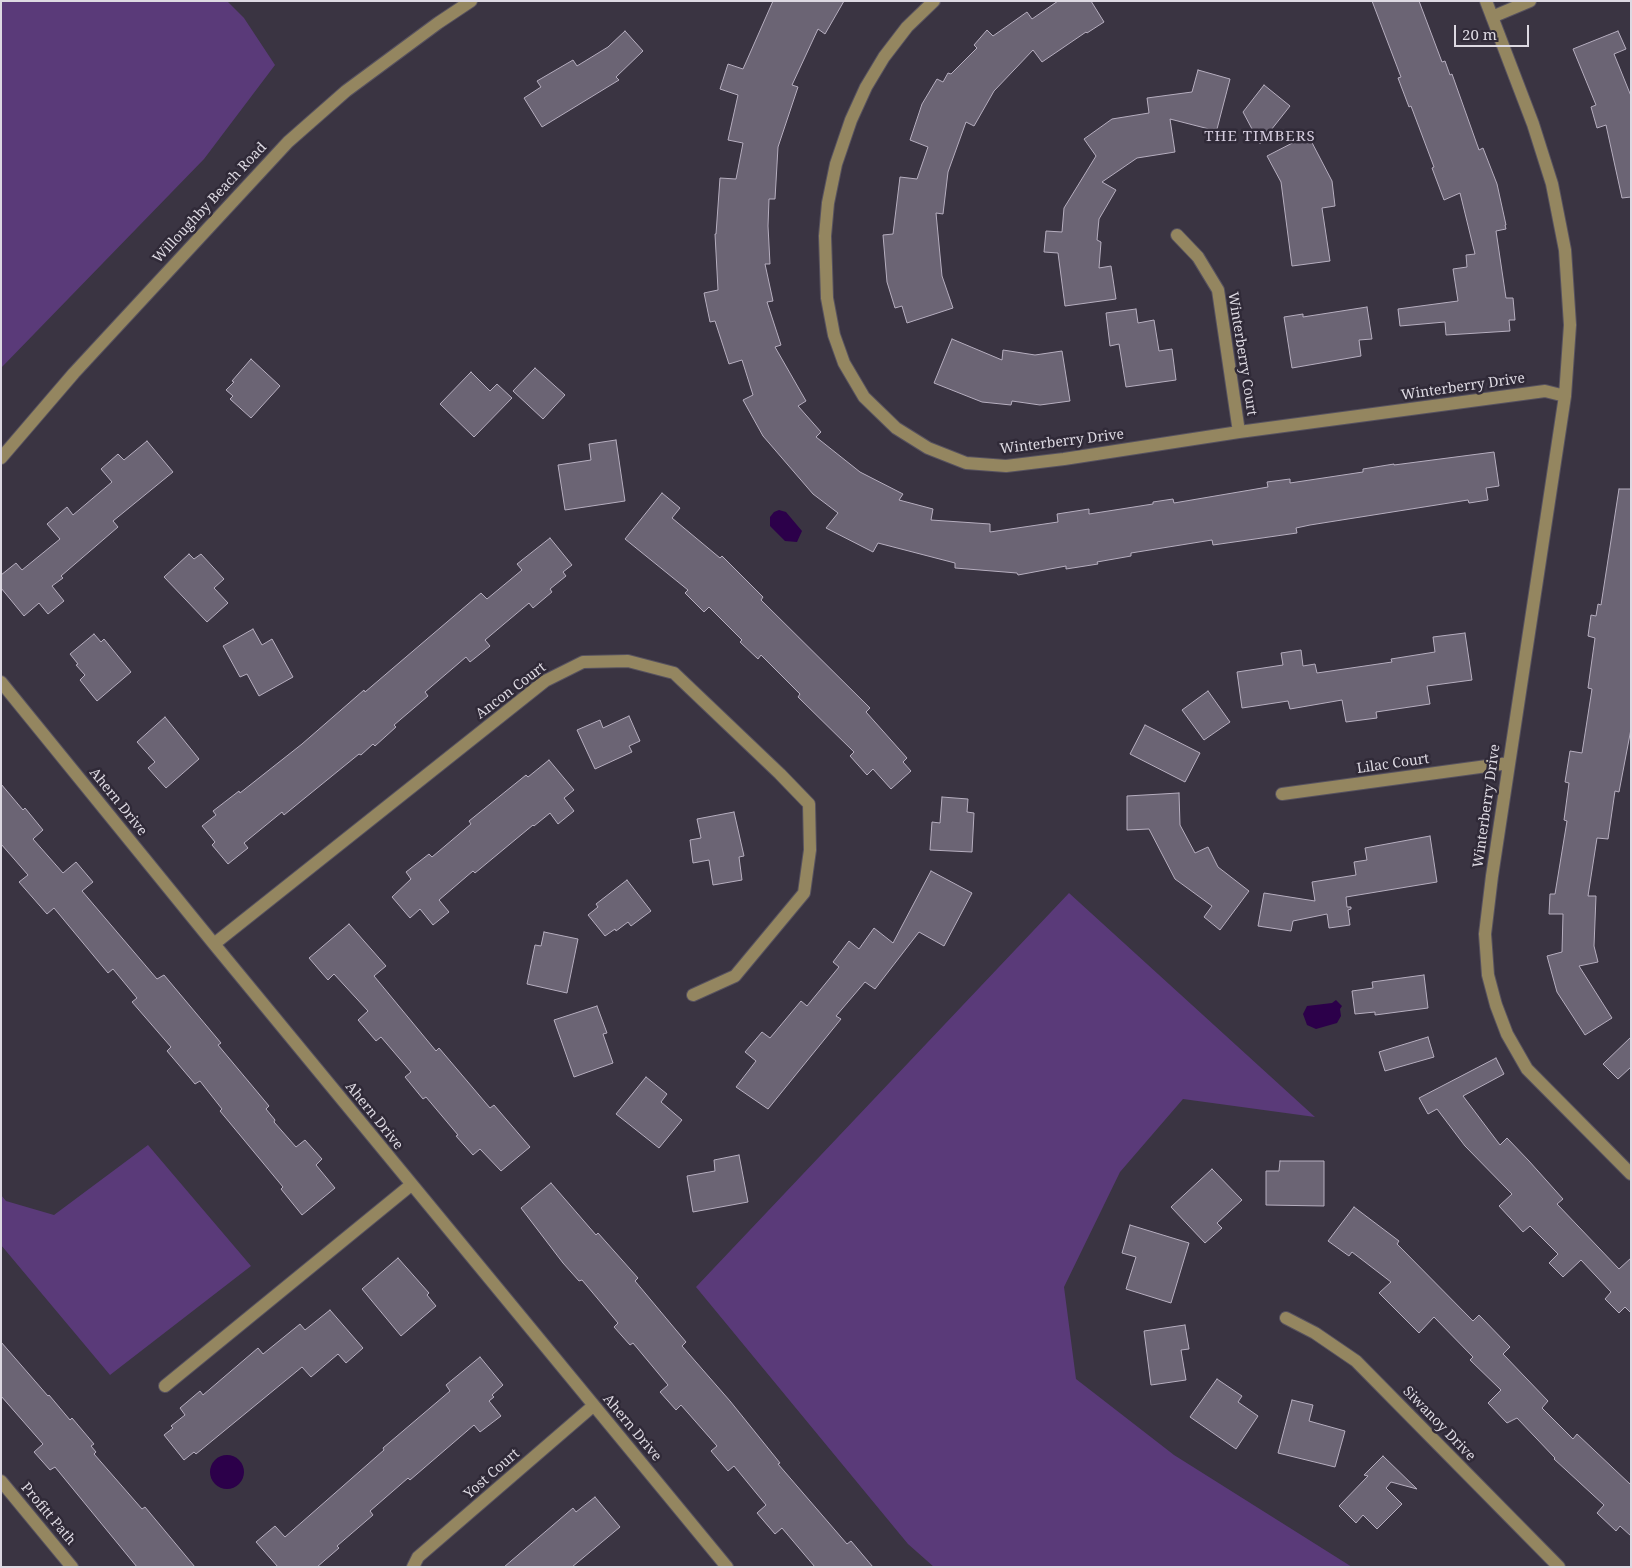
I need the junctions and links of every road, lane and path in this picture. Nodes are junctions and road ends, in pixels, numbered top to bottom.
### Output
1 (471, 1) edge
2 (934, 1) edge
3 (1486, 1) edge
4 (1530, 1) edge
5 (1492, 17) junction
6 (1177, 235) dead end
7 (1565, 396) junction
8 (1239, 432) junction
9 (1, 458) edge
10 (1, 682) edge
11 (1509, 763) junction
12 (1282, 794) dead end
13 (214, 944) junction
14 (692, 995) dead end
15 (1631, 1174) edge
16 (411, 1185) junction
17 (1286, 1318) dead end
18 (165, 1386) dead end
19 (593, 1406) junction
20 (1, 1481) edge
21 (72, 1567) edge
22 (413, 1567) edge
23 (727, 1567) edge
24 (1559, 1567) edge

1 - 9 street, Willoughby Beach Road
2 - 8 street, Winterberry Drive
3 - 5 street, Winterberry Drive
4 - 5 street
5 - 7 street, Winterberry Drive
6 - 8 street, Winterberry Court
7 - 8 street, Winterberry Drive
7 - 11 street, Winterberry Drive
10 - 13 street, Ahern Drive
11 - 12 street, Lilac Court
11 - 15 street, Winterberry Drive
13 - 14 street, Ancon Court
13 - 16 street, Ahern Drive
16 - 18 street
16 - 19 street, Ahern Drive
17 - 24 street, Siwanoy Drive
19 - 22 street, Yost Court
19 - 23 street, Ahern Drive
20 - 21 street, Profitt Path

